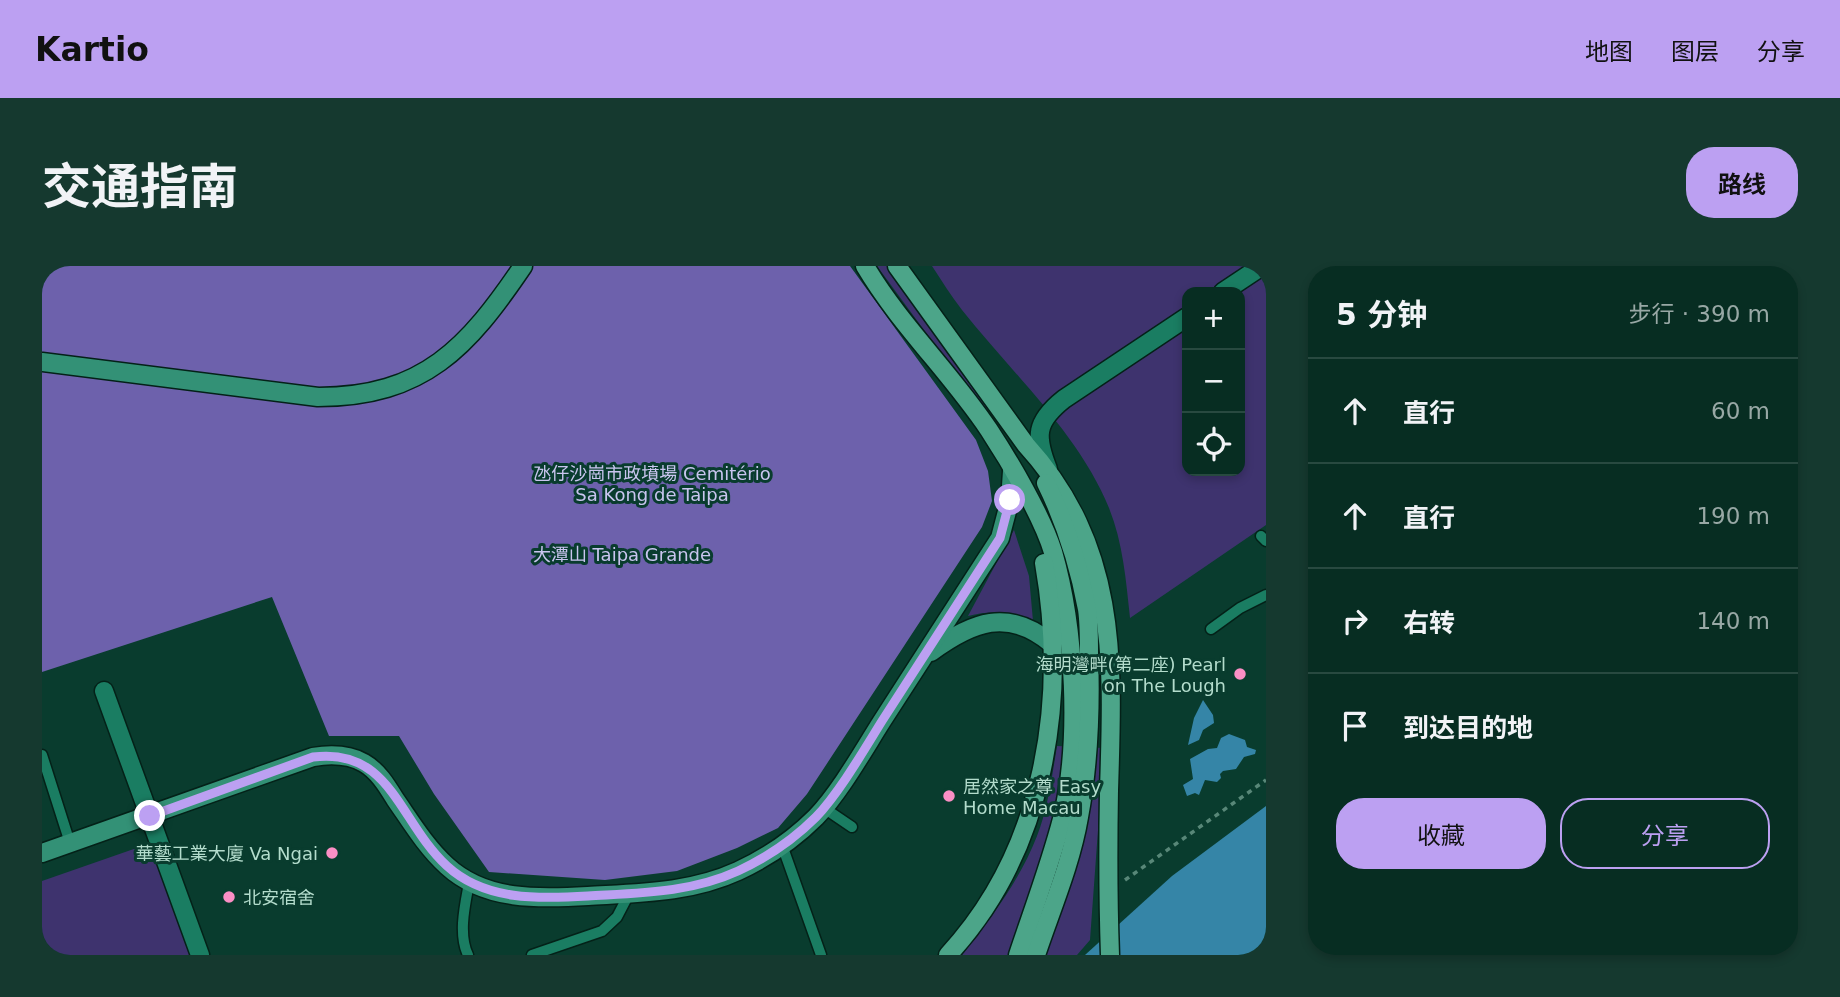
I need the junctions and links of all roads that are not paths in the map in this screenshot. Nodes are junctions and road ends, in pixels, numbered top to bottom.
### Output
1 (523, 266) edge
2 (864, 266) edge
3 (897, 266) edge
4 (1262, 266) edge
5 (1230, 287) edge
6 (1182, 320) edge
7 (42, 362) edge
8 (1026, 445) junction
9 (1048, 469) junction
10 (1012, 471) junction
11 (1266, 594) edge
12 (1211, 629) dead end
13 (1052, 644) junction
14 (923, 658) junction
15 (104, 691) dead end
16 (1080, 746) junction
17 (42, 755) edge
18 (824, 808) junction
19 (150, 816) junction
20 (852, 827) dead end
21 (70, 843) junction
22 (782, 845) junction
23 (42, 853) edge
24 (469, 883) junction
25 (629, 894) junction
26 (200, 955) edge
27 (468, 955) edge
28 (532, 955) edge
29 (821, 955) edge
30 (948, 955) edge
31 (1018, 955) edge
32 (1036, 955) edge
33 (1110, 955) edge

1 - 7 main road
2 - 10 main road
3 - 8 main road
4 - 5 street
6 - 9 street
8 - 9 main road
8 - 16 main road
9 - 33 main road
10 - 13 main road
10 - 14 main road
10 - 16 main road
11 - 12 lane
13 - 14 main road
13 - 30 main road
14 - 18 main road
15 - 19 street
16 - 31 main road
16 - 32 main road
17 - 21 lane
18 - 20 lane
18 - 22 main road
19 - 21 main road
19 - 24 main road
19 - 26 street
21 - 23 main road
22 - 25 main road
22 - 29 lane
24 - 25 main road
24 - 27 lane
25 - 28 lane

